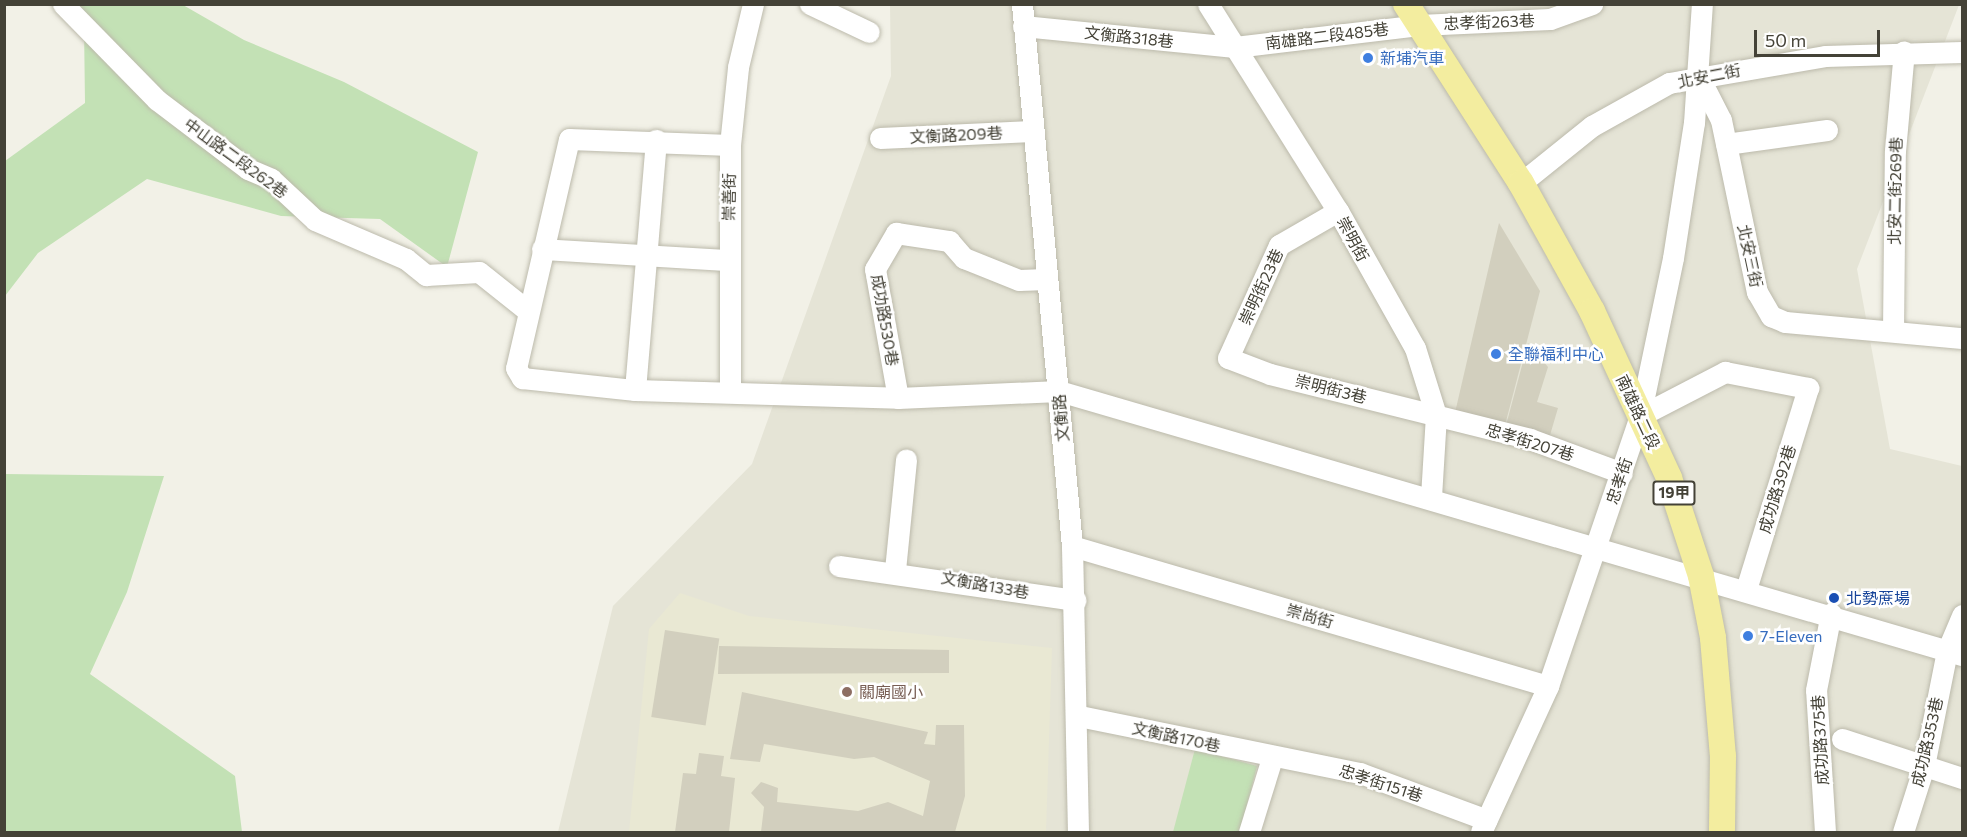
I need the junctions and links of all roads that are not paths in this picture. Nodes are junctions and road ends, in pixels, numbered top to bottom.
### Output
1 (63, 4) edge
2 (753, 4) edge
3 (810, 4) edge
4 (1022, 4) edge
5 (1208, 4) edge
6 (1592, 4) edge
7 (1702, 4) edge
8 (1413, 15) edge
9 (1023, 26) junction
10 (869, 32) dead end
11 (1234, 47) junction
12 (1904, 51) junction
13 (1962, 52) edge
14 (1700, 77) junction
15 (1827, 130) dead end
16 (1032, 131) junction
17 (880, 138) dead end
18 (656, 140) junction
19 (1726, 144) junction
20 (730, 146) junction
21 (1521, 183) junction
22 (1338, 211) junction
23 (542, 249) junction
24 (645, 256) junction
25 (729, 260) junction
26 (1047, 279) junction
27 (528, 311) junction
28 (1893, 331) junction
29 (1962, 338) edge
30 (1228, 358) joint
31 (635, 390) junction
32 (1059, 392) junction
33 (730, 393) junction
34 (898, 398) junction
35 (1436, 415) junction
36 (1640, 416) junction
37 (906, 460) dead end
38 (1622, 472) junction
39 (1431, 496) junction
40 (1597, 545) junction
41 (1072, 546) junction
42 (839, 566) dead end
43 (895, 570) junction
44 (1701, 576) junction
45 (1746, 590) junction
46 (1076, 600) junction
47 (1831, 613) junction
48 (1962, 615) edge
49 (1955, 653) edge
50 (1548, 686) junction
51 (1079, 716) junction
52 (1842, 739) dead end
53 (1272, 758) junction
54 (1924, 766) junction
55 (1962, 778) edge
56 (1484, 826) edge
57 (1078, 832) edge
58 (1249, 832) edge
59 (1722, 832) edge
60 (1825, 832) edge
61 (1903, 832) edge

1 - 27 street, 中山路二段262巷
2 - 20 street, 崇善街
3 - 10 street
4 - 9 street, 文衡路
5 - 11 street, 崇明街
6 - 8 street, 忠孝街263巷
7 - 14 street, 忠孝街
8 - 11 street, 南雄路二段485巷
8 - 21 main road, 南雄路二段 / 19甲
9 - 11 street, 文衡路318巷
9 - 16 street, 文衡路
11 - 22 street, 崇明街
12 - 13 street, 北安二街
12 - 14 street, 北安二街
12 - 28 street, 北安二街269巷
14 - 19 street, 北安三街
14 - 21 street, 北安二街
14 - 36 street, 忠孝街
15 - 19 street
16 - 17 street, 文衡路209巷
16 - 26 street, 文衡路
18 - 20 street
18 - 23 street
18 - 24 street
19 - 28 street, 北安三街
20 - 25 street, 崇善街
21 - 36 main road, 南雄路二段 / 19甲
22 - 30 street, 崇明街23巷
22 - 35 street, 崇明街
23 - 24 street
23 - 27 street
24 - 25 street
24 - 31 street
25 - 33 street, 崇善街
26 - 32 street, 文衡路
26 - 34 street, 成功路530巷
27 - 31 street
28 - 29 street, 北安三街
30 - 35 street, 崇明街3巷
31 - 33 street
32 - 34 street
32 - 39 street
32 - 41 street, 文衡路
33 - 34 street
35 - 38 street, 忠孝街207巷
35 - 39 street, 崇明街
36 - 38 street, 忠孝街
36 - 44 main road, 南雄路二段 / 19甲
36 - 45 street, 成功路392巷
37 - 43 street
38 - 40 street, 忠孝街
39 - 40 street
40 - 44 street
40 - 50 street, 忠孝街
41 - 46 street, 文衡路
41 - 50 street, 崇尚街
42 - 43 street, 文衡路133巷
43 - 46 street, 文衡路133巷
44 - 45 street
44 - 59 main road, 南雄路二段 / 19甲
45 - 47 street
46 - 51 street, 文衡路
47 - 49 street
47 - 60 street, 成功路375巷
48 - 49 street, 成功路353巷
49 - 54 street, 成功路353巷
50 - 56 street, 忠孝街
51 - 53 street, 文衡路170巷
51 - 57 street, 文衡路
52 - 54 street
53 - 56 street, 忠孝街151巷
53 - 58 street
54 - 55 street
54 - 61 street, 成功路353巷

